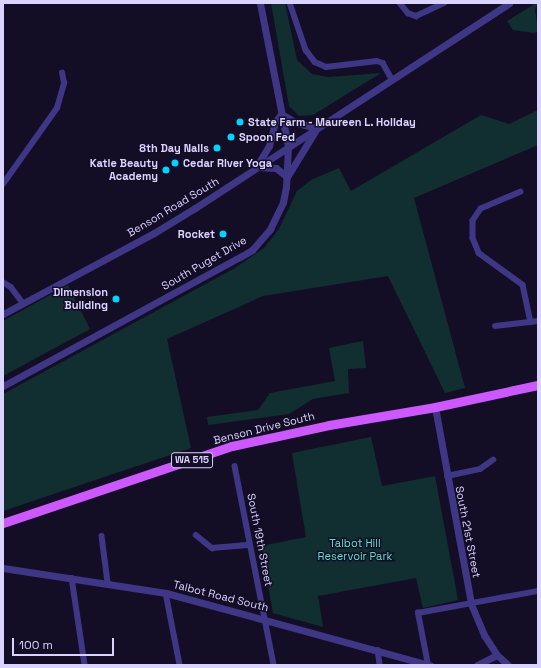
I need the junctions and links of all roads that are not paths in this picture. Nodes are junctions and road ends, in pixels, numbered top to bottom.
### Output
1 (260, 3) edge
2 (290, 3) edge
3 (400, 3) edge
4 (444, 3) edge
5 (509, 3) edge
6 (62, 73) dead end
7 (392, 79) junction
8 (281, 114) junction
9 (317, 128) junction
10 (288, 146) junction
11 (257, 167) junction
12 (288, 177) junction
13 (3, 184) edge
14 (520, 192) dead end
15 (3, 282) edge
16 (23, 303) junction
17 (3, 314) edge
18 (538, 321) edge
19 (531, 322) junction
20 (495, 326) dead end
21 (538, 385) edge
22 (3, 386) edge
23 (435, 407) junction
24 (493, 460) dead end
25 (235, 466) dead end
26 (447, 476) junction
27 (3, 523) edge
28 (196, 535) dead end
29 (102, 536) dead end
30 (250, 545) junction
31 (3, 568) edge
32 (72, 578) junction
33 (108, 583) junction
34 (538, 591) edge
35 (166, 593) junction
36 (471, 604) junction
37 (264, 618) junction
38 (378, 650) junction
39 (497, 655) junction
40 (85, 665) edge
41 (180, 665) edge
42 (274, 665) edge
43 (380, 665) edge
44 (429, 665) edge
45 (477, 665) edge
46 (508, 665) edge

1 - 8 street, South Puget Drive
2 - 7 street
3 - 4 street
5 - 7 street, Benson Road South
6 - 13 street
7 - 9 street, Benson Road South
8 - 9 street
8 - 10 street, South Puget Drive
8 - 11 street
9 - 10 street, Benson Road South
9 - 12 street
10 - 11 street, Benson Road South
10 - 12 street, South Puget Drive
11 - 12 street
11 - 16 street, Benson Road South
12 - 22 street, South Puget Drive
14 - 19 street
15 - 16 street
16 - 17 street, Benson Road South
18 - 19 street
19 - 20 street
21 - 23 main road, Benson Drive South / WA 515
23 - 26 street, South 21st Street
23 - 27 main road, Benson Drive South / WA 515
24 - 26 street
25 - 30 street, South 19th Street
26 - 36 street, South 21st Street
28 - 30 street
29 - 33 street
30 - 37 street, South 19th Street
31 - 32 street, Talbot Road South
32 - 33 street, Talbot Road South
32 - 40 street
33 - 35 street, Talbot Road South
34 - 36 street
35 - 37 street, Talbot Road South
35 - 41 street
36 - 39 street, South 21st Street
36 - 44 street
37 - 38 street, Talbot Road South
37 - 42 street, South 19th Street
38 - 43 street
38 - 44 street, Talbot Road South
39 - 45 street
39 - 46 street

